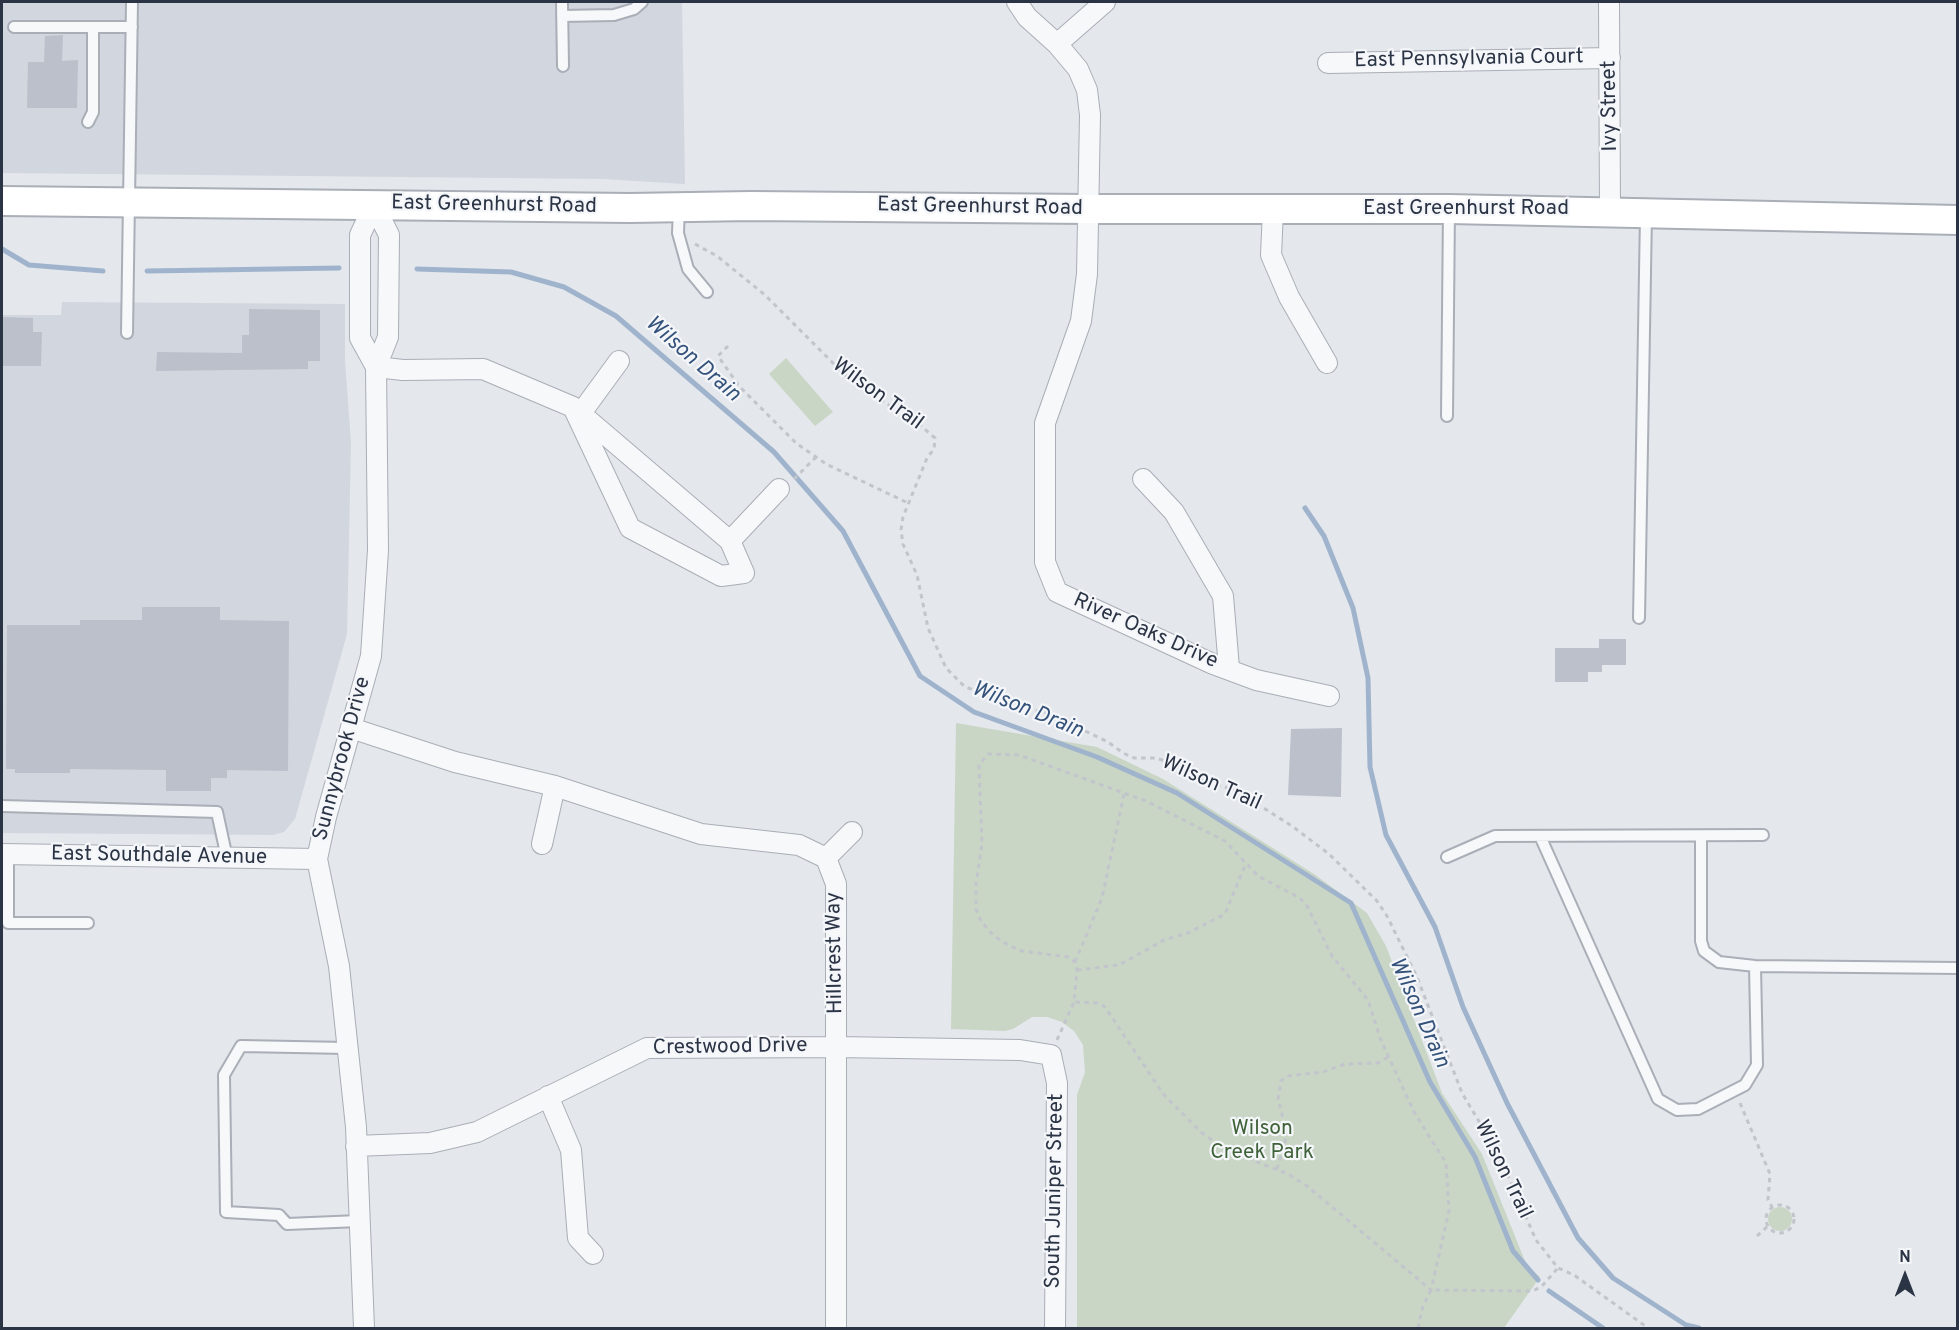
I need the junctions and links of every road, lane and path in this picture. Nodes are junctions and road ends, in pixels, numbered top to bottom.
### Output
1 (132, 2) edge
2 (561, 2) edge
3 (642, 2) edge
4 (1017, 2) edge
5 (1105, 2) edge
6 (1609, 2) edge
7 (562, 16) junction
8 (14, 27) dead end
9 (93, 27) junction
10 (132, 27) junction
11 (1057, 44) junction
12 (1610, 58) junction
13 (1328, 63) dead end
14 (563, 66) dead end
15 (88, 122) dead end
16 (2, 201) edge
17 (129, 202) junction
18 (374, 205) junction
19 (1088, 209) junction
20 (1449, 209) junction
21 (1274, 210) junction
22 (1610, 211) junction
23 (1646, 212) junction
24 (678, 220) junction
25 (1958, 220) edge
26 (707, 292) dead end
27 (127, 333) dead end
28 (728, 346) dead end
29 (619, 361) dead end
30 (1327, 363) dead end
31 (376, 367) junction
32 (577, 410) junction
33 (1447, 416) dead end
34 (816, 457) junction
35 (1143, 478) dead end
36 (785, 486) joint
37 (908, 504) junction
38 (730, 541) junction
39 (1639, 618) dead end
40 (1229, 668) junction
41 (1329, 696) dead end
42 (351, 728) junction
43 (555, 786) junction
44 (1124, 793) junction
45 (2, 806) edge
46 (852, 832) dead end
47 (1763, 835) dead end
48 (1540, 836) junction
49 (1701, 836) junction
50 (542, 844) dead end
51 (5, 854) edge
52 (1447, 857) dead end
53 (227, 858) junction
54 (826, 858) junction
55 (317, 860) junction
56 (1246, 863) junction
57 (88, 923) dead end
58 (1075, 962) junction
59 (1755, 966) junction
60 (1958, 968) edge
61 (1077, 970) junction
62 (1074, 1002) junction
63 (837, 1047) junction
64 (347, 1048) junction
65 (1051, 1055) junction
66 (1389, 1057) junction
67 (1735, 1090) junction
68 (548, 1096) junction
69 (356, 1146) junction
70 (1277, 1169) junction
71 (1772, 1207) junction
72 (359, 1221) junction
73 (1768, 1226) junction
74 (1757, 1236) dead end
75 (593, 1254) dead end
76 (1558, 1268) junction
77 (1431, 1290) junction
78 (364, 1329) edge
79 (836, 1329) edge
80 (1055, 1329) edge
81 (1418, 1329) edge
82 (1648, 1329) edge

1 - 10 lane
2 - 7 lane
3 - 7 lane
4 - 11 street
5 - 11 street
6 - 12 street, Ivy Street
7 - 14 lane
8 - 9 lane
9 - 10 lane
9 - 15 lane
10 - 17 lane
11 - 19 street
12 - 13 street, East Pennsylvania Court
12 - 22 street, Ivy Street
16 - 17 main road, East Greenhurst Road
17 - 18 main road, East Greenhurst Road
17 - 27 lane
18 - 24 main road, East Greenhurst Road
18 - 31 street, Sunnybrook Drive
18 - 31 street, Sunnybrook Drive
19 - 21 main road, East Greenhurst Road
19 - 24 main road, East Greenhurst Road
19 - 40 street, River Oaks Drive
20 - 21 main road, East Greenhurst Road
20 - 22 main road, East Greenhurst Road
20 - 33 lane
21 - 30 street
22 - 23 main road, East Greenhurst Road
23 - 25 main road, East Greenhurst Road
23 - 39 lane
24 - 26 lane
24 - 37 path, Wilson Trail
28 - 34 path
29 - 32 street
31 - 32 street
31 - 42 street, Sunnybrook Drive
32 - 38 street
32 - 38 street
34 - 36 path
34 - 37 path
35 - 40 street, River Oaks Drive
36 - 38 street
37 - 76 path, Wilson Trail
40 - 41 street, River Oaks Drive
42 - 43 street
42 - 55 street, Sunnybrook Drive
43 - 50 street
43 - 54 street
44 - 56 path
44 - 58 path
44 - 58 path
45 - 53 lane
46 - 54 street
47 - 49 lane
48 - 49 lane
48 - 52 lane
48 - 67 lane
49 - 59 lane
51 - 53 street, East Southdale Avenue
51 - 57 lane
53 - 55 street, East Southdale Avenue
54 - 63 street, Hillcrest Way
55 - 64 street, Sunnybrook Drive
56 - 61 path
56 - 66 path
58 - 61 path
59 - 60 lane
59 - 67 lane
61 - 62 path
62 - 65 path
62 - 70 path
63 - 65 street, Crestwood Drive
63 - 68 street, Crestwood Drive
63 - 79 street, Hillcrest Way
64 - 69 street, Sunnybrook Drive
64 - 72 lane
65 - 80 street, South Juniper Street
66 - 70 path
66 - 77 path
67 - 71 path
68 - 69 street, Crestwood Drive
68 - 75 street
69 - 72 street, Sunnybrook Drive
70 - 77 path
71 - 73 path
71 - 73 path
72 - 78 street, Sunnybrook Drive
73 - 74 path
76 - 77 path
76 - 82 path, Wilson Trail
77 - 81 path

